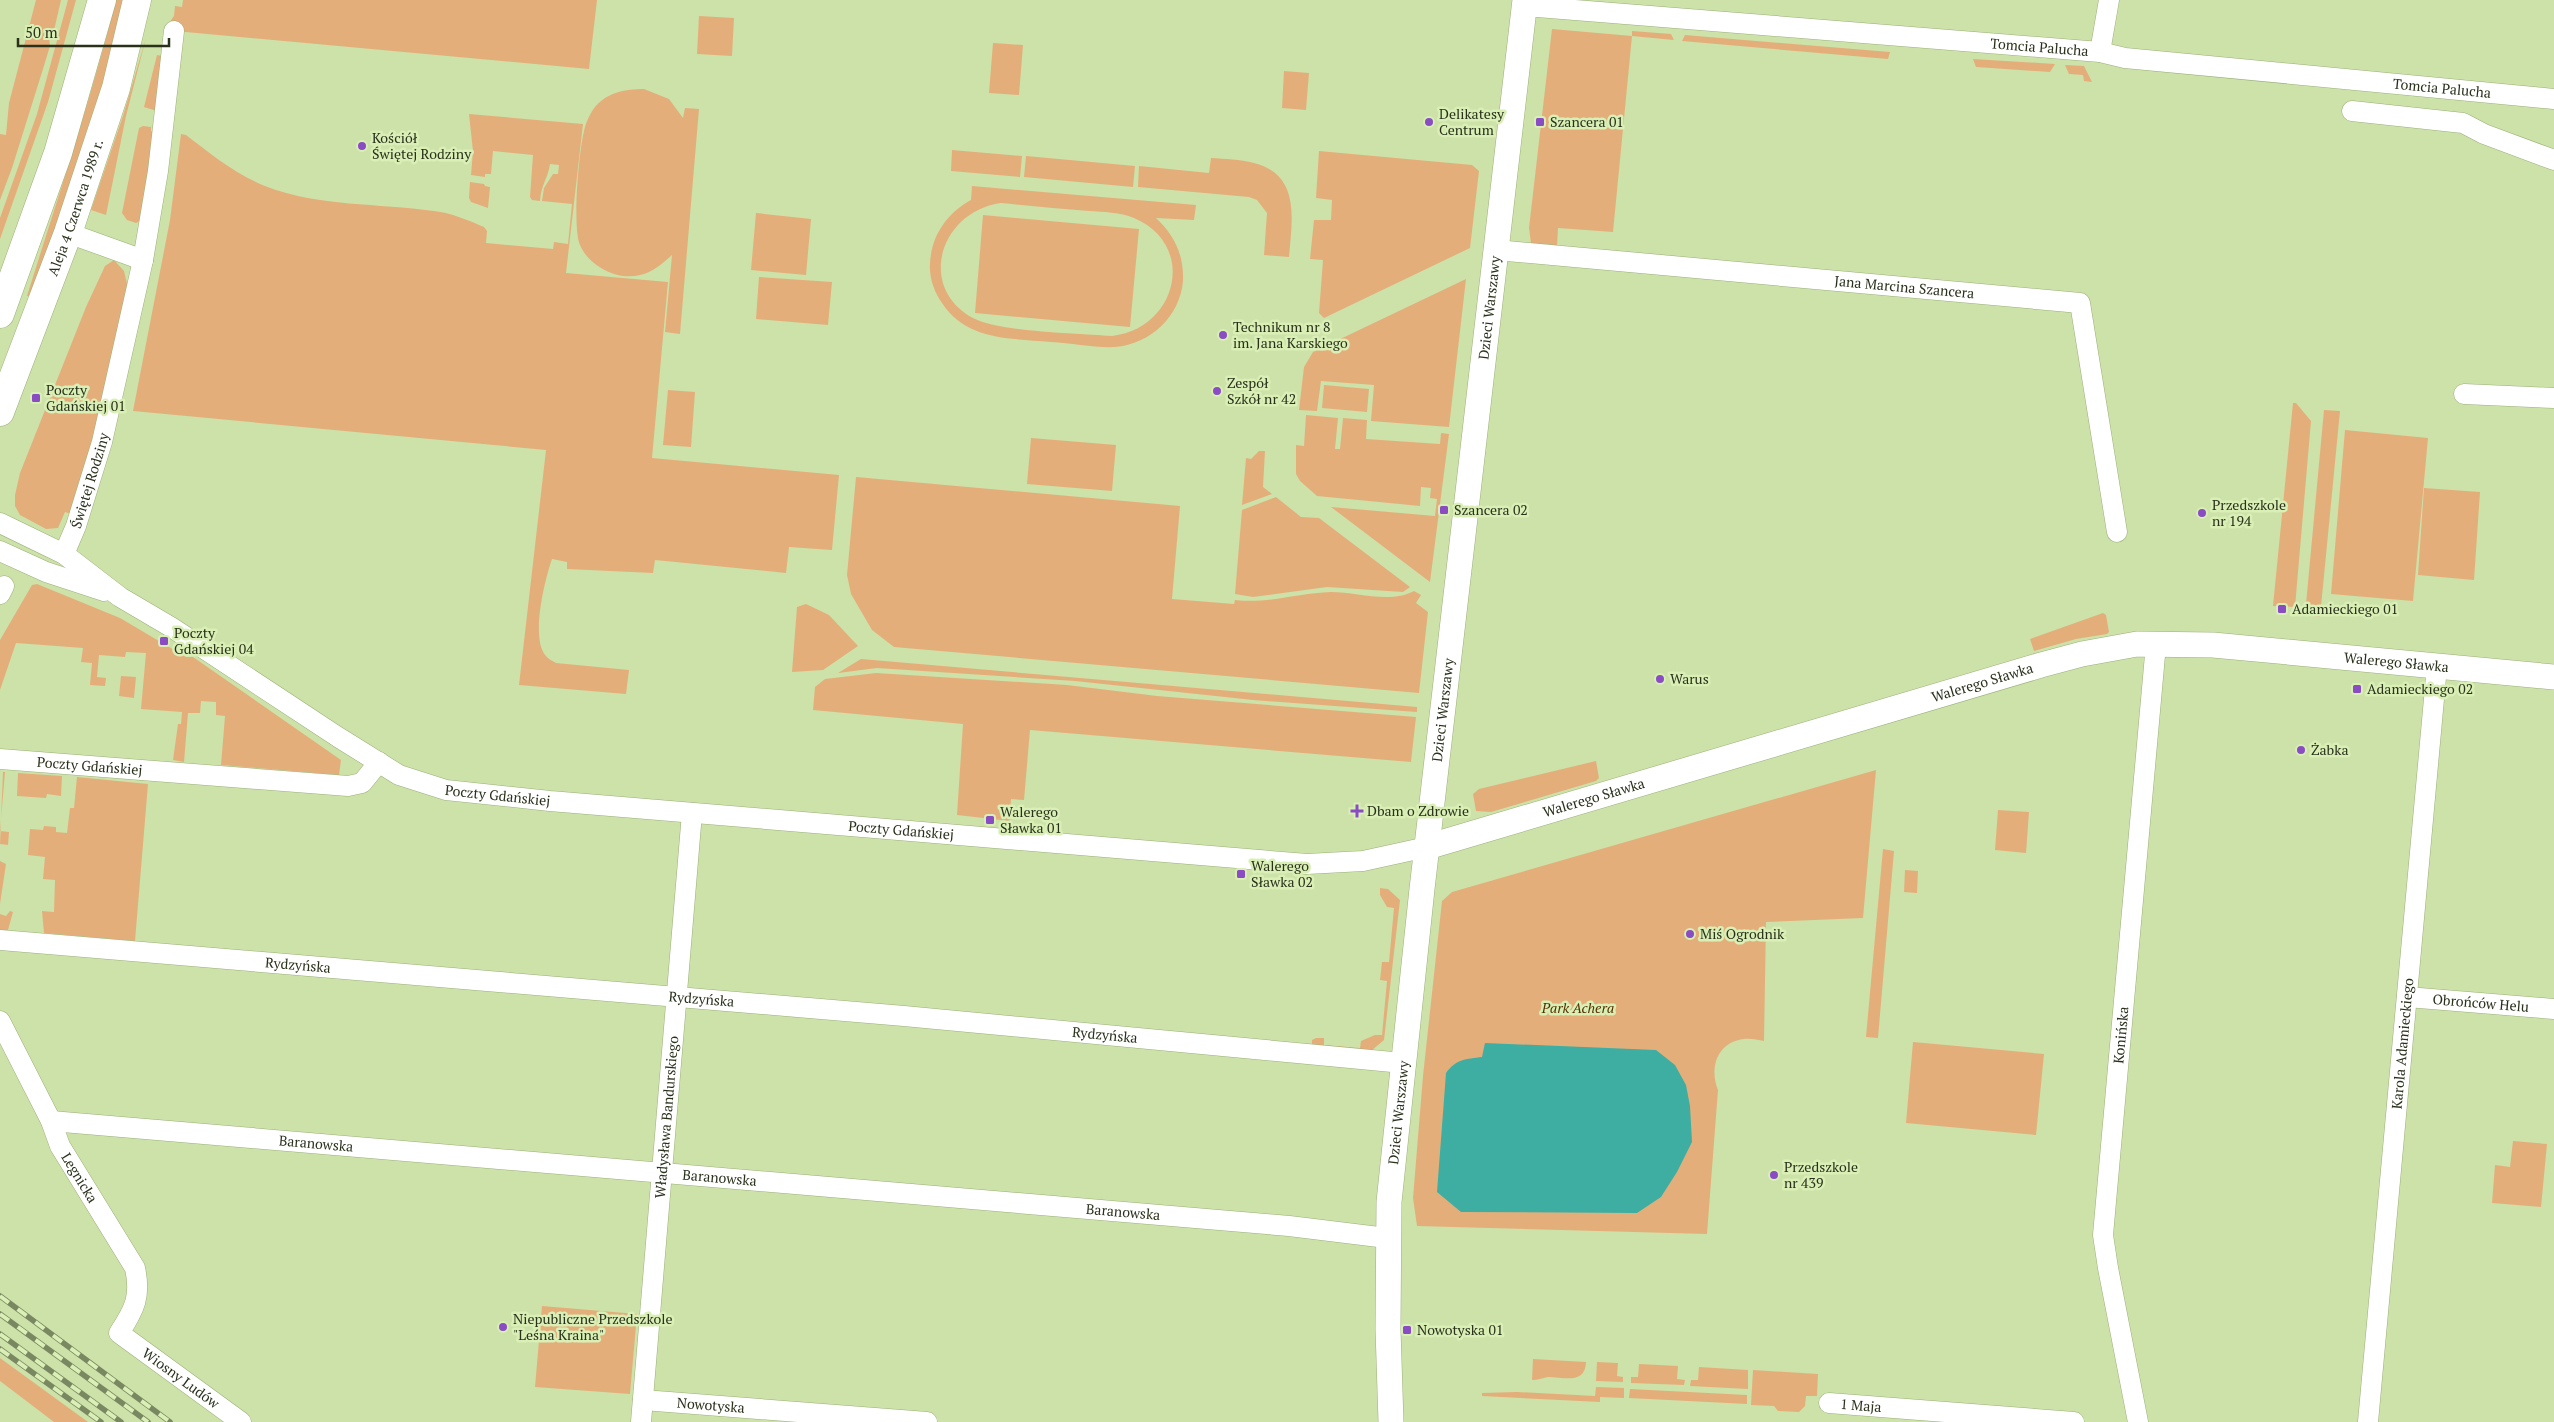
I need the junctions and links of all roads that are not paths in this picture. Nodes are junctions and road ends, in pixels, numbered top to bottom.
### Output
1 (102, 0) edge
2 (137, 0) edge
3 (2109, 0) edge
4 (1525, 3) edge
5 (174, 31) dead end
6 (2100, 52) junction
7 (2554, 99) edge
8 (2352, 111) dead end
9 (2554, 160) edge
10 (68, 233) junction
11 (1496, 250) junction
12 (143, 260) junction
13 (0, 314) edge
14 (2464, 394) dead end
15 (2554, 398) edge
16 (0, 412) edge
17 (0, 524) edge
18 (2117, 532) dead end
19 (0, 551) edge
20 (64, 554) junction
21 (120, 597) junction
22 (2156, 644) junction
23 (2438, 666) junction
24 (2554, 677) edge
25 (0, 759) edge
26 (379, 762) junction
27 (692, 813) junction
28 (1427, 847) junction
29 (0, 940) edge
30 (678, 997) junction
31 (2407, 997) junction
32 (2554, 1009) edge
33 (0, 1021) edge
34 (1403, 1063) junction
35 (51, 1120) junction
36 (661, 1173) junction
37 (1388, 1238) junction
38 (119, 1333) joint
39 (642, 1400) junction
40 (1830, 1403) dead end
41 (241, 1422) edge
42 (641, 1422) edge
43 (927, 1422) edge
44 (1391, 1422) edge
45 (2074, 1422) edge
46 (2138, 1422) edge
47 (2368, 1422) edge

1 - 13 main road
2 - 10 main road, Aleja 4 Czerwca 1989 r.
3 - 6 street
4 - 6 street, Tomcia Palucha
4 - 11 street, Dzieci Warszawy
5 - 12 street, Świętej Rodziny
6 - 7 street, Tomcia Palucha
8 - 9 street
10 - 12 street
10 - 16 main road, Aleja 4 Czerwca 1989 r.
11 - 18 street, Jana Marcina Szancera
11 - 28 street, Dzieci Warszawy
12 - 20 street, Świętej Rodziny
14 - 15 street
17 - 20 street, Poczty Gdańskiej
19 - 21 street, Poczty Gdańskiej
20 - 21 street, Poczty Gdańskiej
21 - 26 street, Poczty Gdańskiej
22 - 23 street, Walerego Sławka
22 - 28 street, Walerego Sławka
22 - 46 street, Konińska
23 - 24 street, Walerego Sławka
23 - 31 street, Karola Adamieckiego
25 - 26 street, Poczty Gdańskiej
26 - 27 street, Poczty Gdańskiej
27 - 28 street, Poczty Gdańskiej
27 - 30 street, Władysława Bandurskiego
28 - 34 street, Dzieci Warszawy
29 - 30 street, Rydzyńska
30 - 34 street, Rydzyńska
30 - 36 street, Władysława Bandurskiego
31 - 32 street, Obrońców Helu
31 - 47 street, Karola Adamieckiego
33 - 35 street, Legnicka
34 - 37 street, Dzieci Warszawy
35 - 36 street, Baranowska
35 - 38 street, Legnicka
36 - 37 street, Baranowska
36 - 39 street, Władysława Bandurskiego
37 - 44 street, Dzieci Warszawy
38 - 41 street, Wiosny Ludów
39 - 42 street, Władysława Bandurskiego
39 - 43 street, Nowotyska
40 - 45 street, 1 Maja

